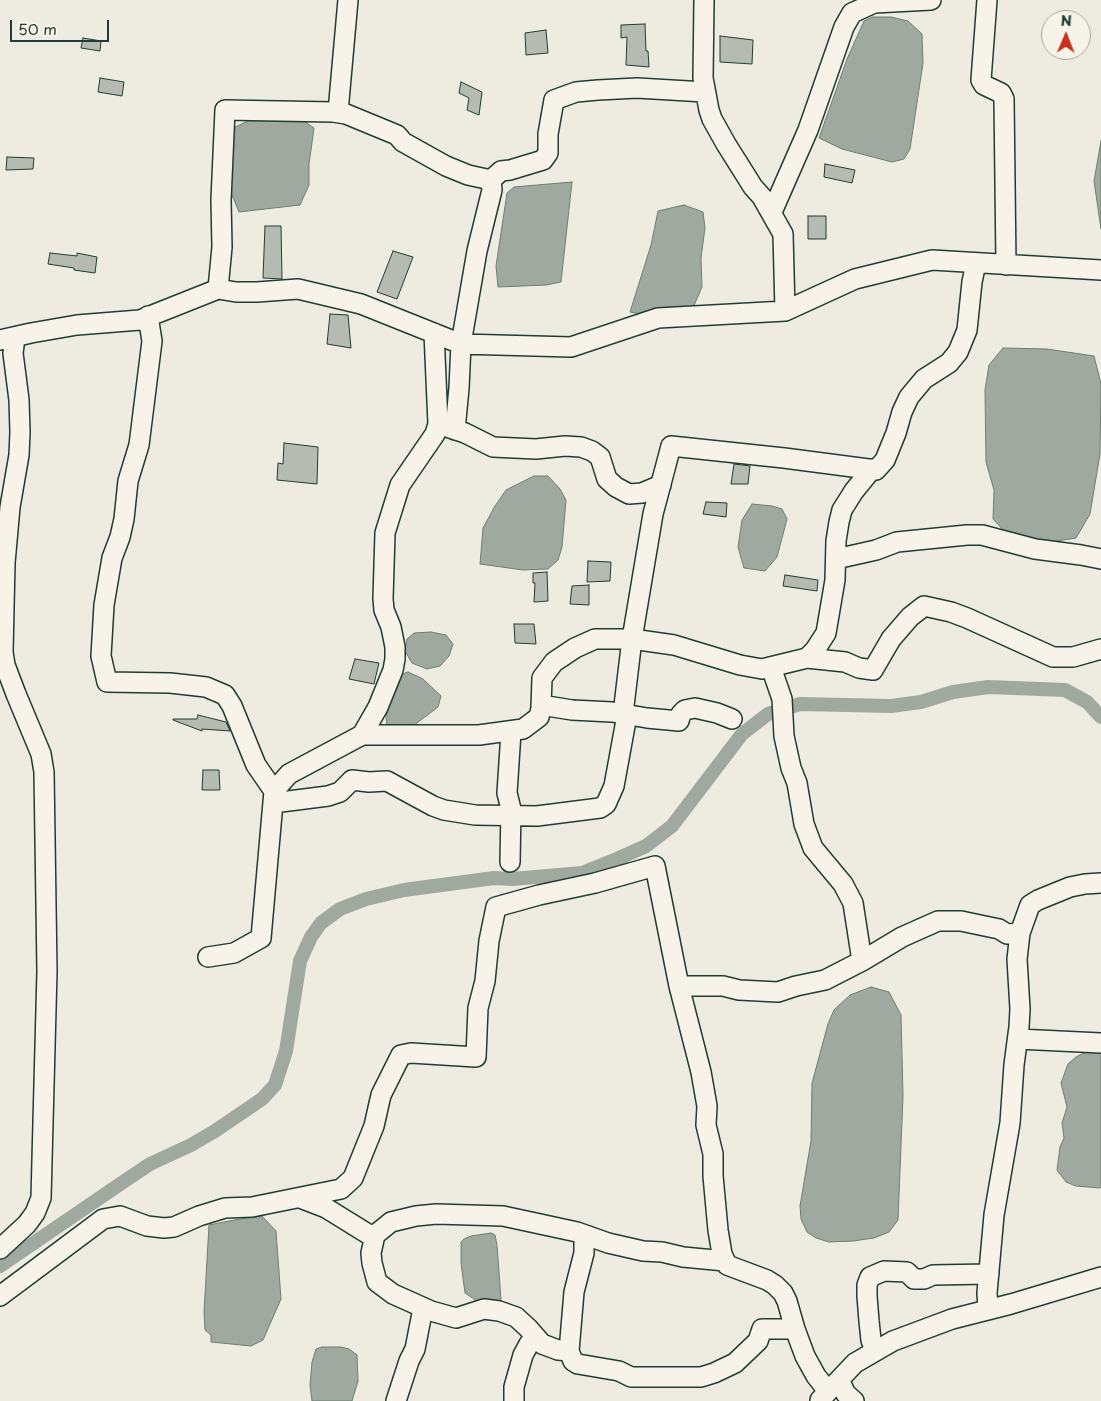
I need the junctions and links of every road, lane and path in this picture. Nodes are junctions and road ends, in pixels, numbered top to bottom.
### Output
1 (348, 0) edge
2 (704, 0) edge
3 (931, 0) edge
4 (987, 0) edge
5 (705, 92) junction
6 (338, 112) junction
7 (491, 180) junction
8 (772, 212) junction
9 (976, 263) junction
10 (1006, 264) junction
11 (1101, 270) edge
12 (218, 289) junction
13 (785, 311) junction
14 (148, 316) junction
15 (434, 333) junction
16 (7, 339) edge
17 (461, 344) junction
18 (446, 427) junction
19 (872, 470) junction
20 (661, 485) junction
21 (836, 559) junction
22 (1101, 559) edge
23 (632, 639) junction
24 (1101, 649) edge
25 (806, 658) junction
26 (771, 667) junction
27 (542, 705) junction
28 (625, 715) junction
29 (732, 719) dead end
30 (511, 732) junction
31 (362, 735) junction
32 (273, 797) junction
33 (510, 815) junction
34 (510, 862) dead end
35 (1101, 883) edge
36 (1020, 933) junction
37 (208, 957) dead end
38 (862, 961) junction
39 (679, 986) junction
40 (1018, 1039) junction
41 (1101, 1043) edge
42 (300, 1198) junction
43 (375, 1235) junction
44 (584, 1236) junction
45 (0, 1249) edge
46 (725, 1261) junction
47 (989, 1274) junction
48 (1101, 1277) edge
49 (0, 1296) edge
50 (423, 1308) junction
51 (988, 1309) junction
52 (795, 1329) junction
53 (536, 1337) junction
54 (876, 1351) junction
55 (569, 1352) junction
56 (829, 1391) edge
57 (396, 1401) edge
58 (514, 1401) edge
59 (854, 1401) edge

1 - 6 street
2 - 5 street
3 - 8 street
4 - 10 street
5 - 7 street
5 - 8 street
6 - 7 street
6 - 12 street
7 - 17 street
8 - 13 street
9 - 10 street
9 - 13 street
9 - 19 street
10 - 11 street
12 - 14 street
12 - 15 street
13 - 17 street
14 - 16 street
14 - 32 street
15 - 17 street
15 - 18 street
16 - 45 street
17 - 18 street
18 - 20 street
18 - 31 street
19 - 20 street
19 - 21 street
20 - 23 street
21 - 22 street
21 - 25 street
23 - 26 street
23 - 27 street
23 - 28 street
24 - 25 street
25 - 26 street
26 - 38 street
27 - 28 street
27 - 30 street
28 - 29 street
28 - 33 street
30 - 31 street
30 - 33 street
31 - 32 street
32 - 33 street
32 - 37 street
33 - 34 street
35 - 36 street
36 - 38 street
36 - 40 street
38 - 39 street
39 - 42 street
39 - 46 street
40 - 41 street
40 - 47 street
42 - 43 street
42 - 49 street
43 - 44 street
43 - 50 street
44 - 46 street
44 - 55 street
46 - 52 street
47 - 51 street
47 - 54 street
48 - 51 street
50 - 53 street
50 - 57 street
51 - 54 street
52 - 55 street
52 - 56 street
53 - 55 street
53 - 58 street
54 - 56 street
56 - 59 street

